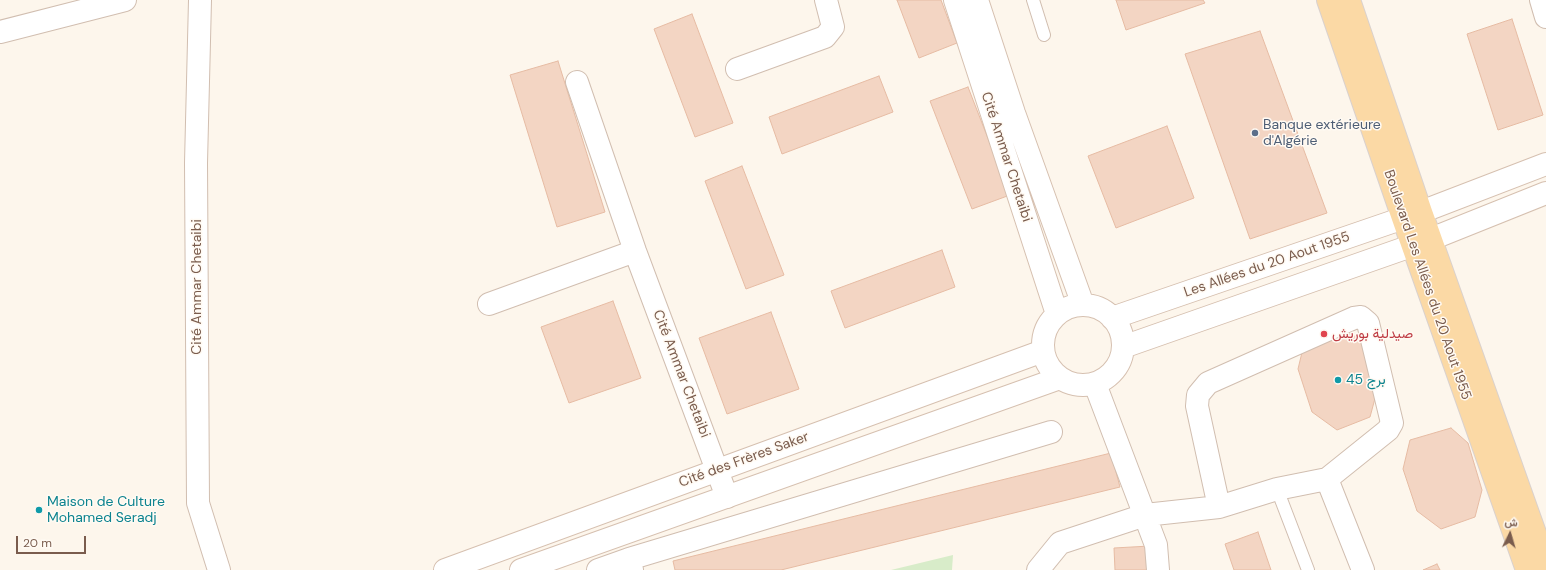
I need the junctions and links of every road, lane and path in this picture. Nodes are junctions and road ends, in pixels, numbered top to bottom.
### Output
1 (125, 0) edge
2 (200, 0) edge
3 (826, 0) edge
4 (955, 0) edge
5 (977, 0) edge
6 (1033, 0) edge
7 (1328, 0) edge
8 (1349, 0) edge
9 (1541, 0) edge
10 (1546, 17) edge
11 (0, 32) edge
12 (1044, 35) dead end
13 (737, 69) dead end
14 (577, 82) dead end
15 (1546, 164) edge
16 (1546, 193) edge
17 (1412, 215) junction
18 (1422, 242) junction
19 (635, 252) junction
20 (489, 304) dead end
21 (1083, 305) junction
22 (1057, 314) junction
23 (1112, 318) junction
24 (1123, 347) junction
25 (1043, 351) junction
26 (1060, 378) junction
27 (1095, 384) junction
28 (1051, 432) dead end
29 (717, 470) junction
30 (1327, 479) junction
31 (1277, 489) junction
32 (727, 497) junction
33 (1219, 507) junction
34 (1145, 515) junction
35 (631, 564) edge
36 (1546, 564) edge
37 (219, 570) edge
38 (445, 570) edge
39 (521, 570) edge
40 (598, 570) edge
41 (1038, 570) edge
42 (1158, 570) edge
43 (1308, 570) edge
44 (1363, 570) edge
45 (1527, 570) edge

1 - 11 street
2 - 37 street, Cité Ammar Chetaibi
3 - 13 street
4 - 22 street, Cité Ammar Chetaibi
5 - 21 street, Cité Ammar Chetaibi
6 - 12 lane
7 - 17 main road, Boulevard Les Allées du 20 Aout 1955
8 - 17 main road, Boulevard Les Allées du 20 Aout 1955
9 - 10 street
14 - 19 street, Cité Ammar Chetaibi
15 - 17 street, Les Allées du 20 Aout 1955
16 - 18 street, Les Allées du 20 Aout 1955
17 - 18 main road, Boulevard Les Allées du 20 Aout 1955
17 - 23 street, Les Allées du 20 Aout 1955
18 - 24 street, Les Allées du 20 Aout 1955
18 - 36 main road, Boulevard Les Allées du 20 Aout 1955
18 - 45 main road, Boulevard Les Allées du 20 Aout 1955
19 - 20 street
19 - 29 street, Cité Ammar Chetaibi
21 - 22 street
21 - 23 street
22 - 25 street
23 - 24 street
24 - 27 street
25 - 26 street
25 - 29 street, Cité des Frères Saker
26 - 27 street
26 - 32 street, Cité des Frères Saker
27 - 34 street
28 - 35 street
29 - 32 street, Cité Ammar Chetaibi
29 - 38 street, Cité des Frères Saker
30 - 31 street
30 - 33 street
30 - 44 street
31 - 33 street
31 - 43 lane
32 - 39 street, Cité des Frères Saker
33 - 34 street
34 - 41 street
34 - 42 street
35 - 40 street

